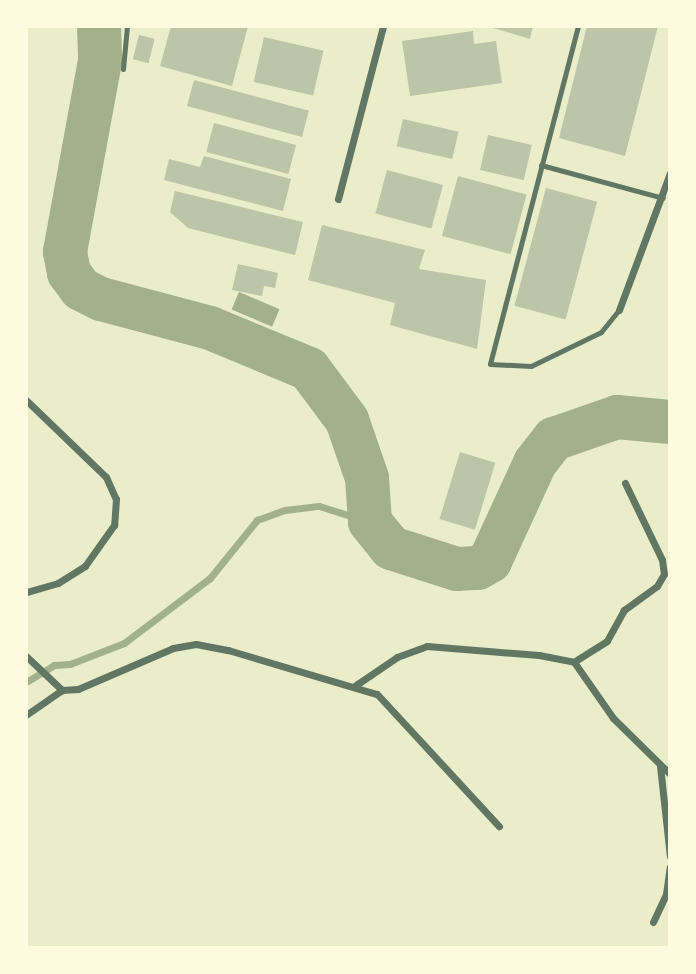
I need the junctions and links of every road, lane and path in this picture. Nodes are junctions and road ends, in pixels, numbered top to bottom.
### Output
1 (127, 26) edge
2 (383, 26) edge
3 (578, 26) edge
4 (123, 69) dead end
5 (541, 165) junction
6 (670, 173) edge
7 (666, 195) edge
8 (338, 199) dead end
9 (620, 310) joint
10 (26, 400) edge
11 (625, 483) dead end
12 (26, 592) edge
13 (26, 656) edge
14 (573, 663) junction
15 (355, 685) junction
16 (62, 690) junction
17 (26, 715) edge
18 (660, 766) junction
19 (670, 774) edge
20 (499, 827) dead end
21 (670, 856) edge
22 (670, 867) edge
23 (653, 922) dead end

1 - 4 lane
2 - 8 street
3 - 5 lane
5 - 7 lane
5 - 9 lane
6 - 7 street
7 - 9 street
10 - 12 street
11 - 14 street
13 - 16 street
14 - 15 street
14 - 18 street
15 - 16 street
15 - 20 street
16 - 17 street
18 - 19 street
18 - 21 street
22 - 23 street

